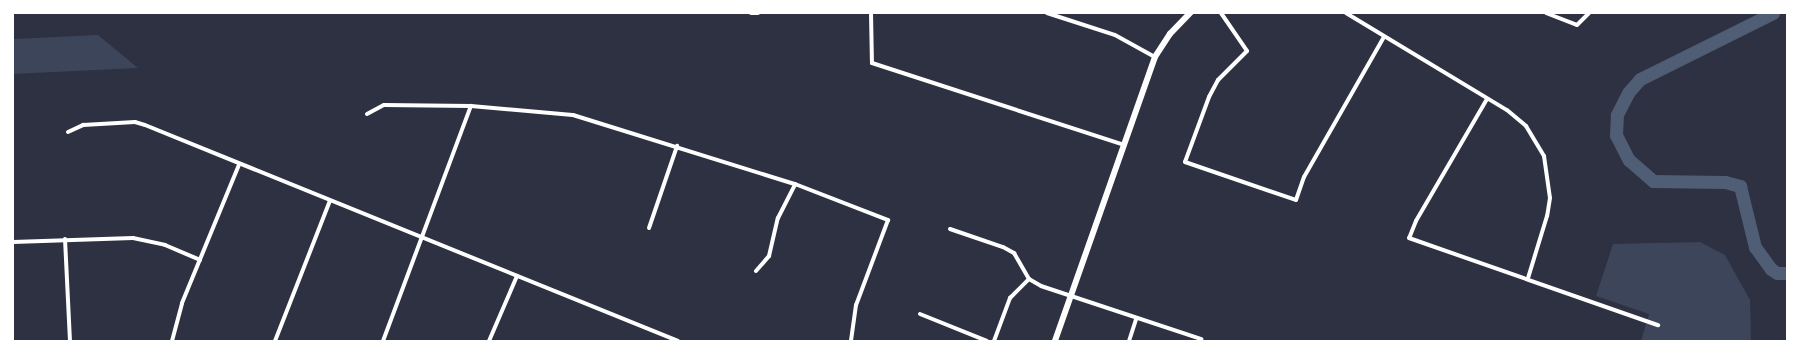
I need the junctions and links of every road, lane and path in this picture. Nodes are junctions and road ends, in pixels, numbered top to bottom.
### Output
1 (751, 13) edge
2 (758, 13) edge
3 (871, 13) edge
4 (1047, 13) edge
5 (1190, 13) edge
6 (1221, 13) edge
7 (1346, 13) edge
8 (1546, 13) edge
9 (1589, 13) edge
10 (1384, 37) junction
11 (1155, 57) junction
12 (1486, 99) junction
13 (470, 106) junction
14 (367, 114) dead end
15 (68, 132) dead end
16 (1124, 145) junction
17 (677, 146) junction
18 (239, 165) junction
19 (795, 184) junction
20 (330, 201) junction
21 (649, 228) dead end
22 (950, 229) dead end
23 (422, 237) junction
24 (65, 239) junction
25 (13, 242) edge
26 (200, 260) junction
27 (756, 271) dead end
28 (517, 276) junction
29 (1528, 278) junction
30 (1029, 279) junction
31 (1071, 296) junction
32 (920, 314) dead end
33 (1136, 319) junction
34 (1658, 324) dead end
35 (1201, 339) dead end
36 (70, 341) edge
37 (172, 341) edge
38 (275, 341) edge
39 (383, 341) edge
40 (489, 341) edge
41 (678, 341) edge
42 (851, 341) edge
43 (987, 341) edge
44 (994, 341) edge
45 (1055, 341) edge
46 (1129, 341) edge

1 - 2 street
3 - 16 street
4 - 11 street
5 - 11 street
6 - 10 street
7 - 10 street
8 - 9 street
10 - 12 street
11 - 16 street
12 - 29 street
12 - 29 street
13 - 14 street
13 - 17 street
13 - 23 street
15 - 18 street
16 - 31 street
17 - 19 street
17 - 21 street
18 - 20 street
18 - 26 street
19 - 27 street
19 - 42 street
20 - 23 street
20 - 38 street
22 - 30 street
23 - 28 street
23 - 39 street
24 - 25 street
24 - 26 street
24 - 36 street
26 - 37 street
28 - 40 street
28 - 41 street
29 - 34 street
30 - 31 street
30 - 44 street
31 - 33 street
31 - 45 street
32 - 43 street
33 - 35 street
33 - 46 street

